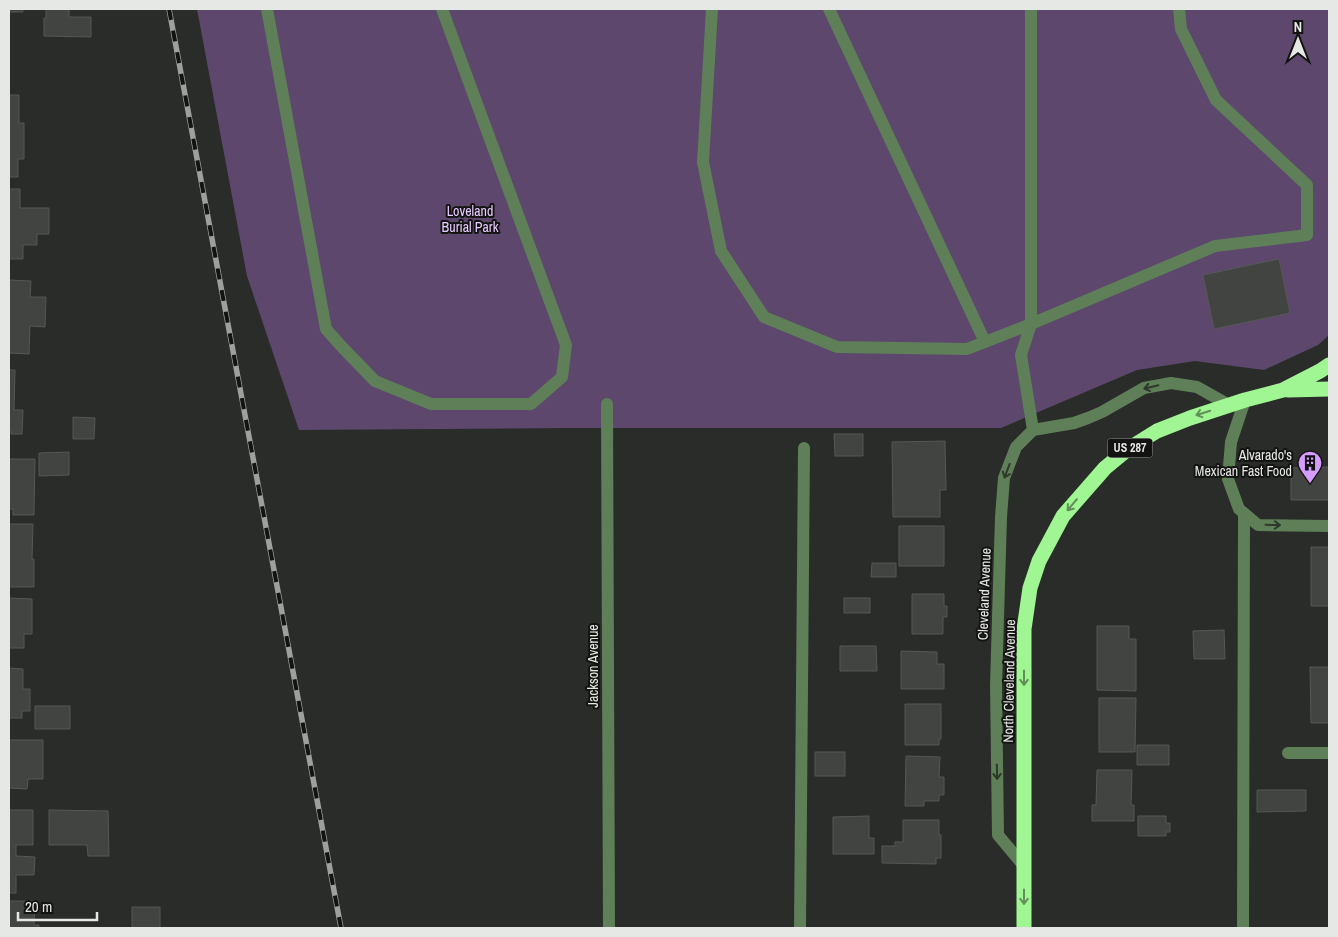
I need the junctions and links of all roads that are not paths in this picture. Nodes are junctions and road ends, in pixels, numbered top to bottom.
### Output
1 (266, 9) edge
2 (442, 9) edge
3 (712, 9) edge
4 (830, 9) edge
5 (1031, 9) edge
6 (1179, 9) edge
7 (1031, 324) junction
8 (984, 342) junction
9 (1329, 365) edge
10 (1329, 389) edge
11 (1283, 390) junction
12 (1245, 400) junction
13 (607, 404) dead end
14 (1229, 405) junction
15 (1033, 430) junction
16 (804, 448) dead end
17 (1244, 513) junction
18 (1329, 526) edge
19 (1288, 753) dead end
20 (1329, 753) edge
21 (1024, 866) junction
22 (609, 928) edge
23 (800, 928) edge
24 (1024, 928) edge
25 (1243, 928) edge

1 - 2 street
3 - 8 street
4 - 8 street
5 - 7 street
6 - 7 street
7 - 8 street
7 - 15 street
9 - 11 highway, North Cleveland Avenue / US 287
10 - 11 highway
11 - 12 highway, North Cleveland Avenue / US 287
12 - 14 highway, North Cleveland Avenue / US 287
12 - 17 street
13 - 22 street, Jackson Avenue
14 -> 15 street
14 -> 21 highway, North Cleveland Avenue / US 287
15 -> 21 street, Cleveland Avenue
16 - 23 street
17 -> 18 street
17 - 25 street
19 - 20 street
21 -> 24 highway, North Cleveland Avenue / US 287

